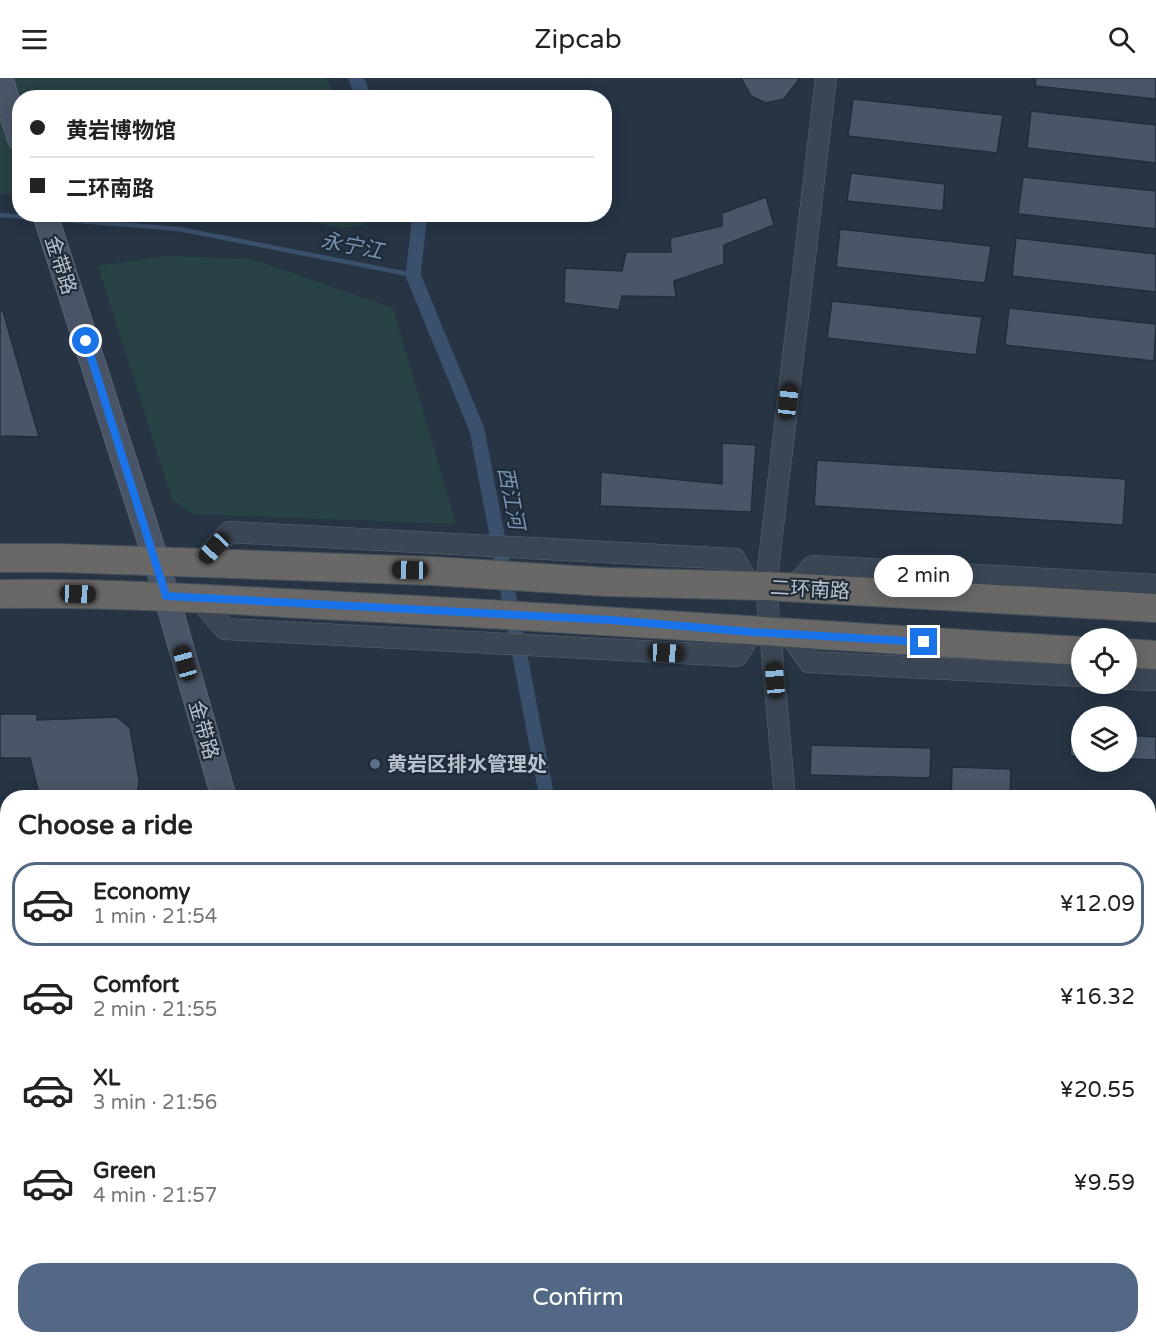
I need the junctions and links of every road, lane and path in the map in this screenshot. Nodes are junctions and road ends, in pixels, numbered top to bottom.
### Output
1 (0, 78) edge
2 (826, 78) edge
3 (12, 115) edge
4 (48, 222) edge
5 (0, 558) edge
6 (157, 563) junction
7 (199, 564) junction
8 (1156, 585) edge
9 (770, 586) junction
10 (0, 594) edge
11 (166, 596) junction
12 (199, 599) junction
13 (1156, 608) edge
14 (771, 633) junction
15 (1071, 650) edge
16 (1137, 654) edge
17 (1156, 655) edge
18 (1071, 675) edge
19 (1137, 679) edge
20 (1156, 680) edge
21 (222, 790) edge
22 (784, 790) edge

1 - 3 main road
2 - 9 street
4 - 6 main road, 金带路
5 - 6 highway, 二环南路
6 - 7 highway, 二环南路
6 - 11 main road, 金带路
7 - 9 highway, 二环南路
7 - 9 street
8 - 9 street
9 - 13 highway, 二环南路
9 - 14 street
10 - 11 highway
11 - 12 highway
11 - 21 main road, 金带路
12 - 14 highway
12 - 14 street
14 - 15 highway
14 - 18 street
14 - 22 street
16 - 17 highway
19 - 20 street

